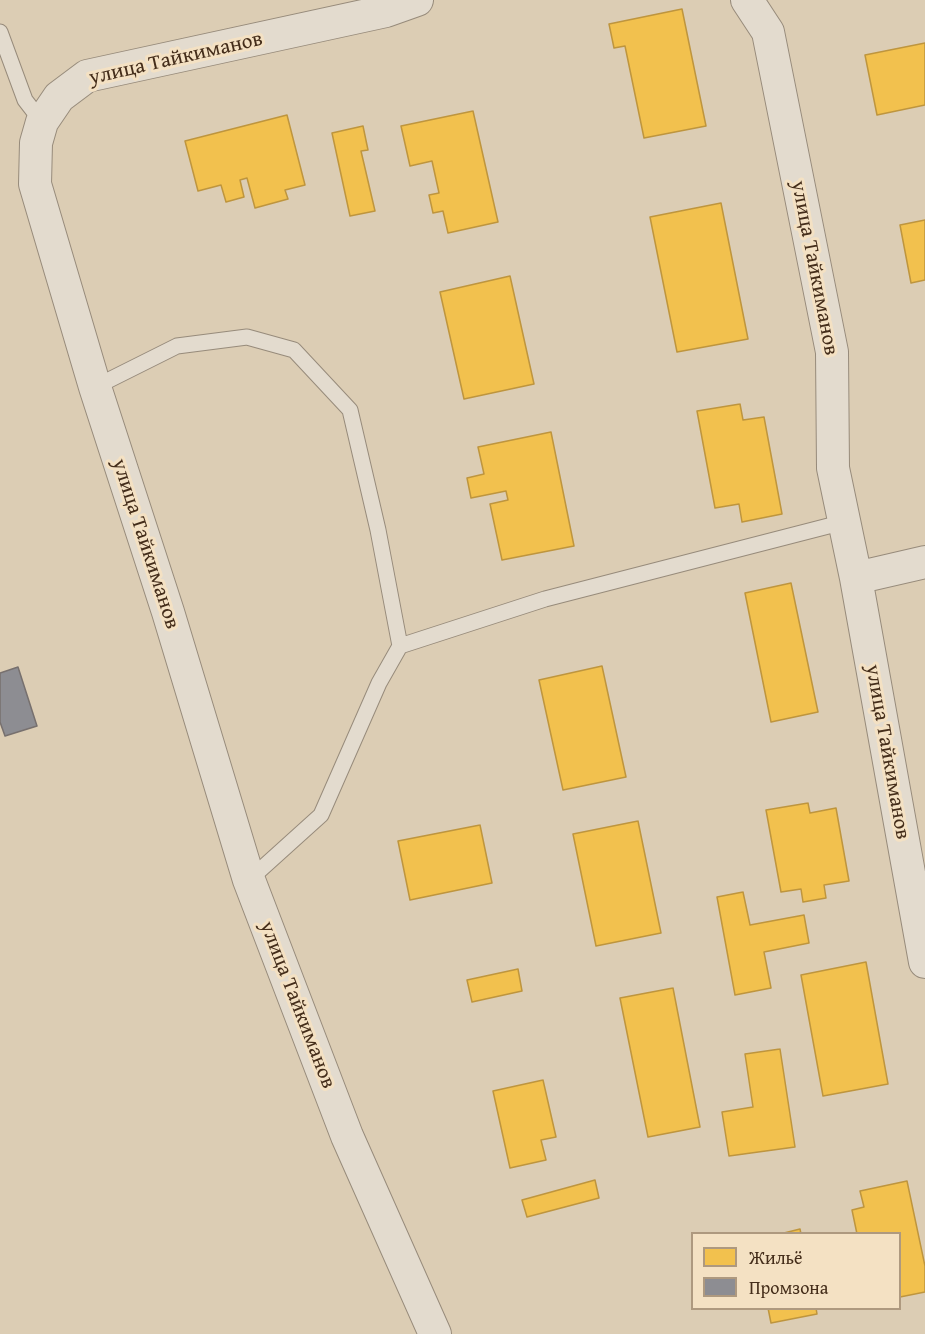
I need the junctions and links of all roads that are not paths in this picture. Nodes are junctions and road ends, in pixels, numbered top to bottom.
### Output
1 (417, 0) edge
2 (747, 0) edge
3 (389, 5) edge
4 (0, 32) edge
5 (42, 122) junction
6 (95, 387) junction
7 (844, 522) junction
8 (925, 562) edge
9 (856, 578) junction
10 (400, 646) junction
11 (249, 879) junction
12 (925, 962) edge
13 (435, 1334) edge

1 - 3 street, улица Тайкиманов
2 - 7 street, улица Тайкиманов
3 - 5 street, улица Тайкиманов
4 - 5 lane
5 - 6 street, улица Тайкиманов
6 - 10 lane
6 - 11 street, улица Тайкиманов
7 - 9 street, улица Тайкиманов
7 - 10 lane
8 - 9 street
9 - 12 street, улица Тайкиманов
10 - 11 lane
11 - 13 street, улица Тайкиманов

